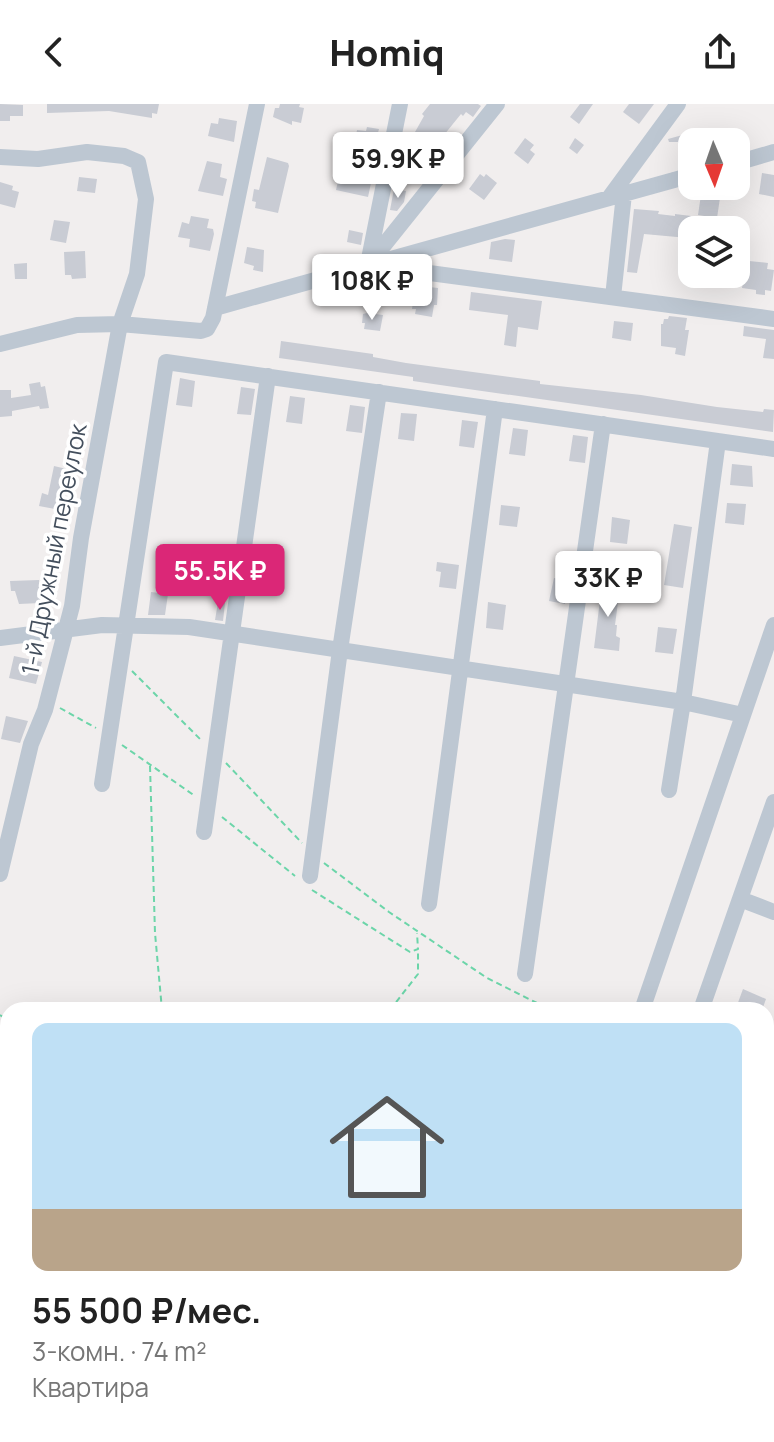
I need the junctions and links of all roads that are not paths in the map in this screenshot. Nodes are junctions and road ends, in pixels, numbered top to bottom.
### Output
1 (257, 104) edge
2 (400, 104) edge
3 (497, 104) edge
4 (678, 104) edge
5 (774, 152) edge
6 (0, 157) edge
7 (750, 159) edge
8 (678, 179) edge
9 (616, 196) junction
10 (368, 265) junction
11 (613, 297) junction
12 (215, 308) junction
13 (774, 319) edge
14 (120, 324) junction
15 (0, 344) edge
16 (268, 376) junction
17 (379, 392) junction
18 (495, 409) junction
19 (603, 424) junction
20 (718, 441) junction
21 (774, 449) edge
22 (124, 625) junction
23 (774, 625) edge
24 (65, 628) junction
25 (233, 634) junction
26 (0, 638) edge
27 (340, 650) junction
28 (461, 668) junction
29 (566, 684) junction
30 (683, 702) junction
31 (743, 715) junction
32 (102, 784) dead end
33 (669, 790) dead end
34 (774, 802) edge
35 (204, 832) dead end
36 (0, 874) edge
37 (310, 876) dead end
38 (740, 899) junction
39 (429, 904) dead end
40 (774, 912) edge
41 (525, 974) dead end
42 (645, 1002) edge
43 (704, 1002) edge

1 - 12 street
2 - 10 street
3 - 10 street
4 - 9 street
5 - 7 street
6 - 14 street, 1-й Дружный переулок
8 - 9 street
9 - 10 street
9 - 11 street
10 - 11 street
10 - 12 street
11 - 13 street
12 - 14 street
14 - 15 street
14 - 24 street, 1-й Дружный переулок
16 - 17 street
16 - 22 street
16 - 25 street
17 - 18 street
17 - 27 street
18 - 19 street
18 - 28 street
19 - 20 street
19 - 29 street
20 - 21 street
20 - 30 street
22 - 24 street
22 - 25 street
22 - 32 street
23 - 31 street
24 - 26 street
24 - 36 street, 1-й Дружный переулок
25 - 27 street
25 - 35 street
27 - 28 street
27 - 37 street
28 - 29 street
28 - 39 street
29 - 30 street
29 - 41 street
30 - 31 street
30 - 33 street
31 - 42 street
34 - 38 street
38 - 40 street
38 - 43 street

